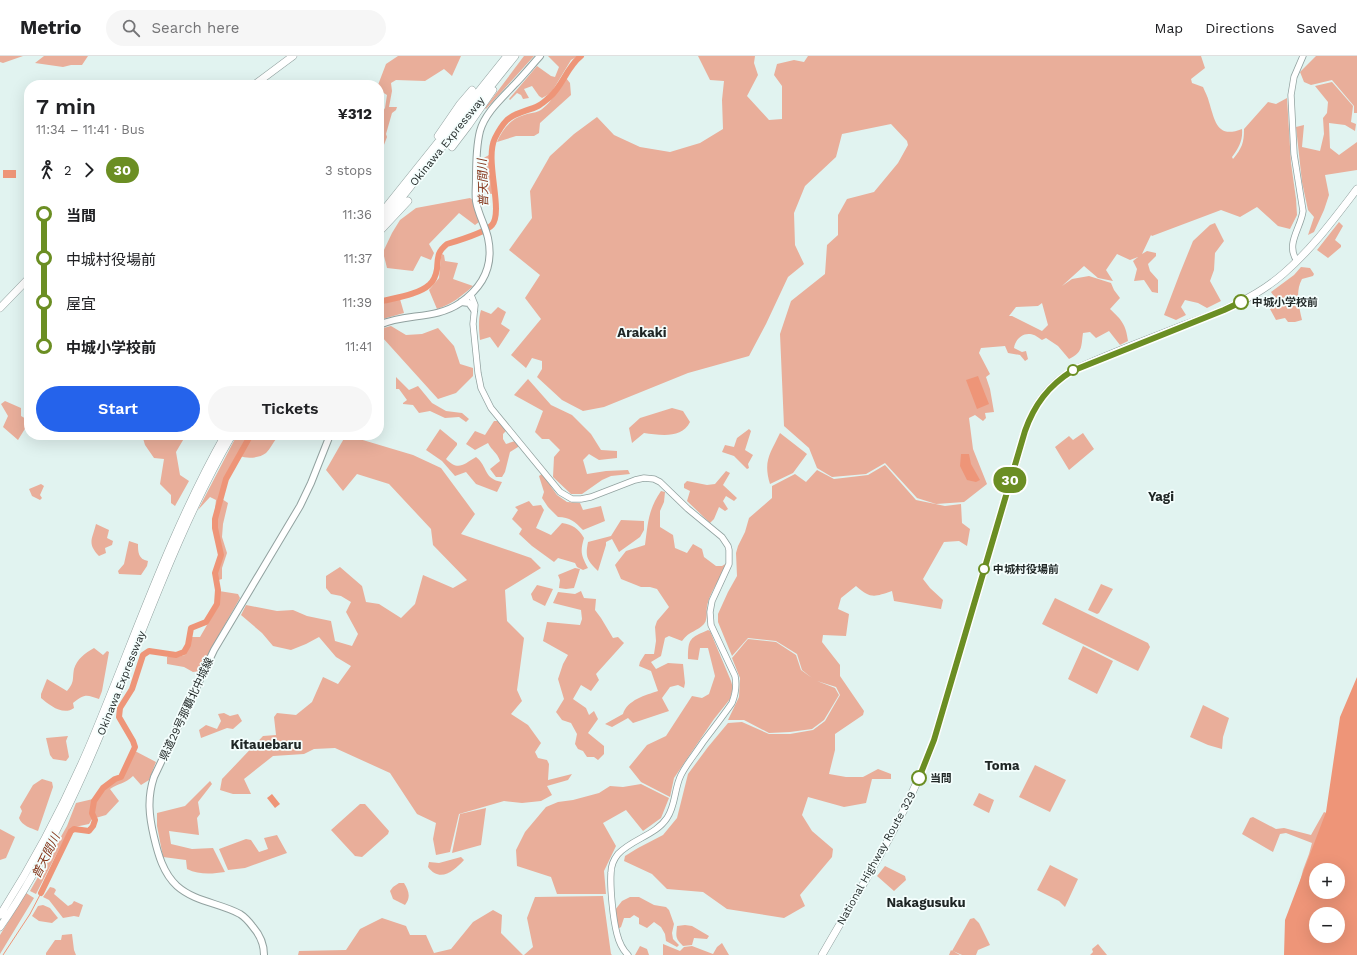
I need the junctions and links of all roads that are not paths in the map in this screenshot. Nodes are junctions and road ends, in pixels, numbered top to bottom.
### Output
1 (293, 56) edge
2 (507, 56) edge
3 (516, 56) edge
4 (540, 56) edge
5 (1303, 56) edge
6 (508, 66) junction
7 (261, 80) edge
8 (472, 90) dead end
9 (452, 147) dead end
10 (426, 158) junction
11 (1357, 189) edge
12 (408, 201) dead end
13 (384, 210) edge
14 (384, 220) edge
15 (384, 227) edge
16 (1297, 261) junction
17 (24, 283) edge
18 (471, 294) junction
19 (461, 302) junction
20 (0, 308) edge
21 (474, 310) junction
22 (384, 323) edge
23 (222, 440) edge
24 (229, 440) edge
25 (328, 440) edge
26 (0, 915) edge
27 (0, 927) edge
28 (264, 955) edge
29 (628, 955) edge
30 (822, 955) edge

1 - 7 highway
2 - 10 highway, Okinawa Expressway
3 - 6 highway, Okinawa Expressway
4 - 18 main road
5 - 16 main road
6 - 9 highway
6 - 14 highway, Okinawa Expressway
8 - 10 highway
10 - 13 highway, Okinawa Expressway
11 - 16 highway, National Highway Route 329
12 - 15 highway
16 - 30 highway, National Highway Route 329
17 - 20 highway
18 - 19 main road
18 - 21 main road
19 - 21 main road
19 - 22 main road
21 - 29 main road
23 - 26 highway, Okinawa Expressway
24 - 27 highway, Okinawa Expressway
25 - 28 main road, 県道29号那覇北中城線

